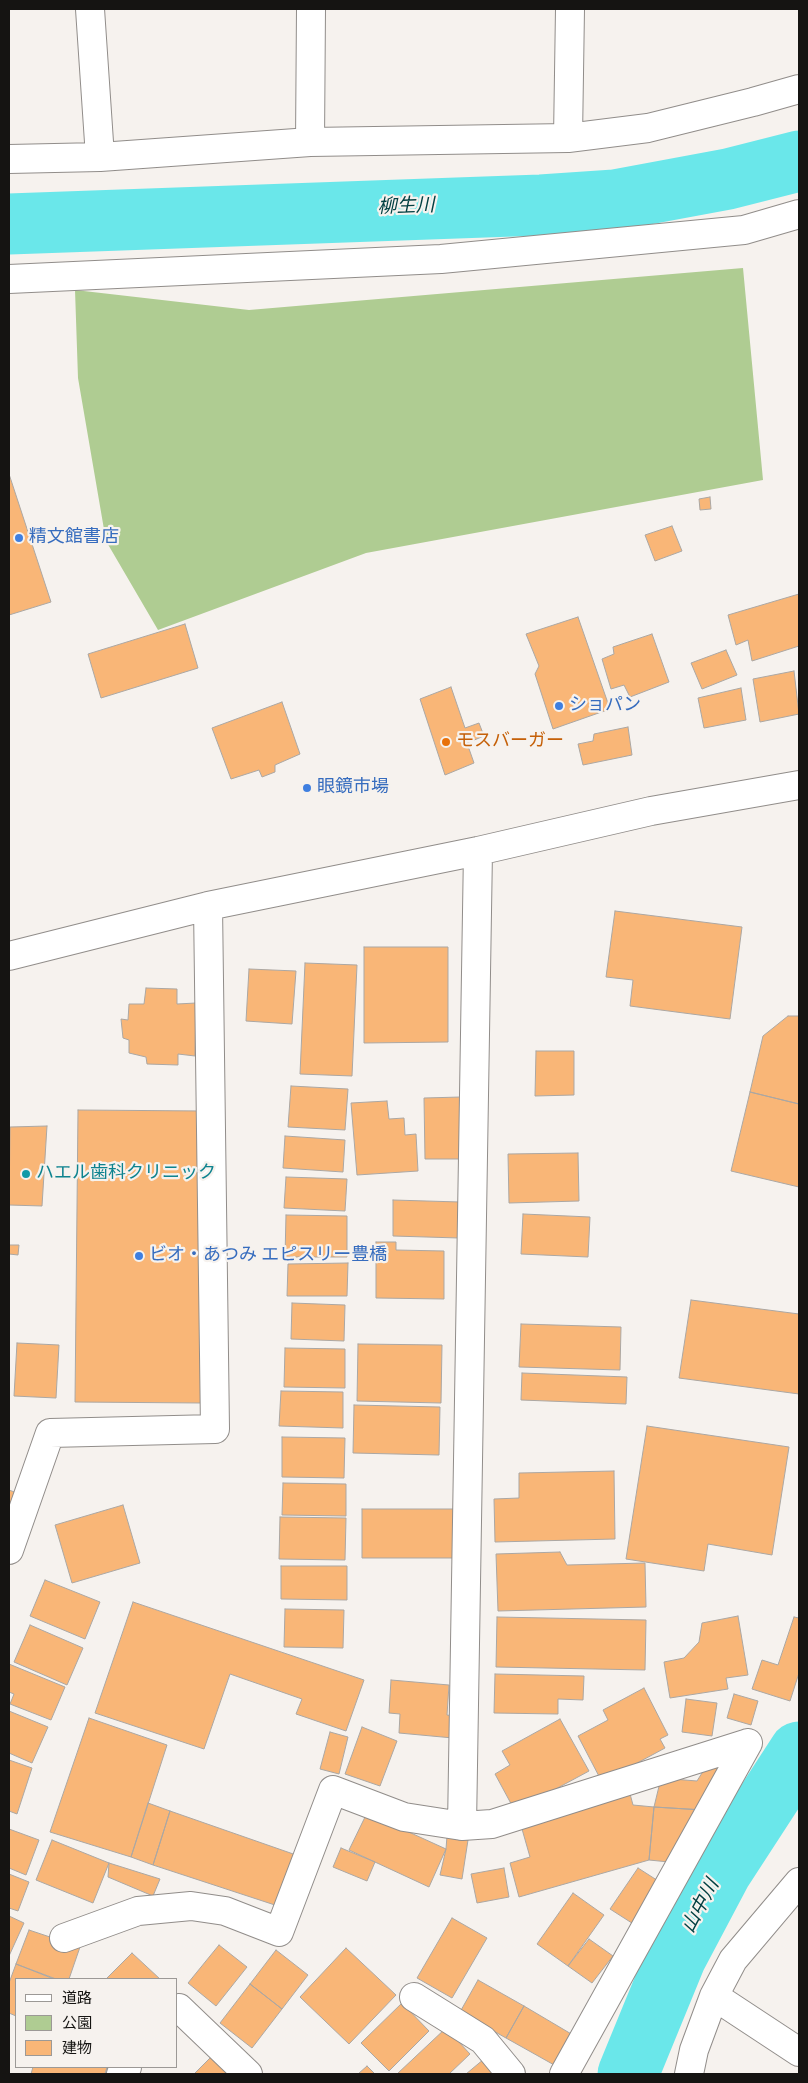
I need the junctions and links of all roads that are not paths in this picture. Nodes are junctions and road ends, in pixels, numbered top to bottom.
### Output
1 (90, 9) edge
2 (311, 9) edge
3 (570, 9) edge
4 (799, 88) edge
5 (568, 138) junction
6 (310, 142) junction
7 (100, 157) junction
8 (9, 159) edge
9 (799, 214) edge
10 (9, 279) edge
11 (799, 785) edge
12 (478, 851) junction
13 (208, 906) junction
14 (9, 956) edge
15 (9, 1550) edge
16 (462, 1826) junction
17 (799, 1882) edge
18 (64, 1938) dead end
19 (714, 1996) junction
20 (414, 1997) dead end
21 (178, 2009) edge
22 (799, 2052) edge
23 (248, 2074) edge
24 (511, 2074) edge
25 (564, 2074) edge
26 (689, 2074) edge

1 - 7 street
2 - 6 street
3 - 5 street
4 - 5 street
5 - 6 street
6 - 7 street
7 - 8 street
9 - 10 street
11 - 12 street
12 - 13 street
12 - 16 street
13 - 14 street
13 - 15 street
16 - 18 street
16 - 25 street
17 - 19 street
19 - 22 street
19 - 26 street
20 - 24 street
21 - 23 street

